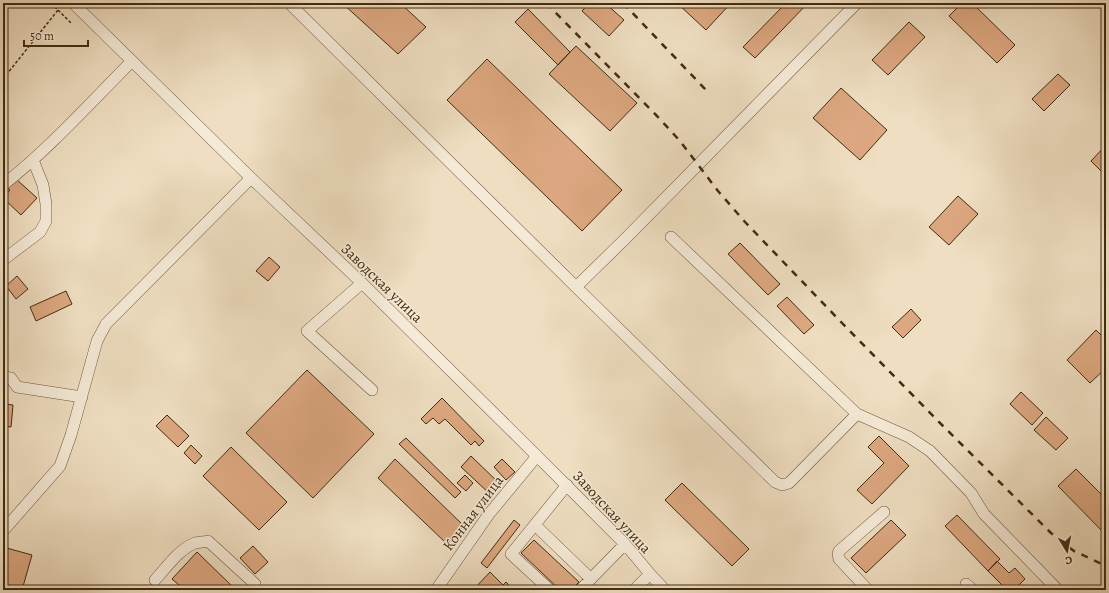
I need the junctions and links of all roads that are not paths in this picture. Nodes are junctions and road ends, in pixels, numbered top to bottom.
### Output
1 (73, 3) edge
2 (289, 3) edge
3 (857, 3) edge
4 (132, 61) junction
5 (33, 160) junction
6 (250, 178) junction
7 (3, 185) edge
8 (671, 237) dead end
9 (3, 260) edge
10 (362, 283) junction
11 (576, 287) junction
12 (3, 377) edge
13 (372, 390) dead end
14 (82, 397) junction
15 (857, 414) junction
16 (537, 456) junction
17 (567, 485) junction
18 (884, 512) dead end
19 (534, 525) junction
20 (3, 531) edge
21 (625, 544) junction
22 (650, 574) junction
23 (591, 579) junction
24 (155, 580) dead end
25 (253, 590) edge
26 (436, 590) edge
27 (550, 590) edge
28 (580, 590) edge
29 (634, 590) edge
30 (665, 590) edge
31 (868, 590) edge
32 (1058, 590) edge

1 - 4 street, Заводская улица
2 - 11 street
3 - 11 street
4 - 5 street
4 - 6 street, Заводская улица
5 - 7 street
5 - 9 street
6 - 10 street, Заводская улица
6 - 14 street
8 - 15 street
10 - 13 street
10 - 16 street, Заводская улица
11 - 15 street
12 - 14 street
14 - 20 street
15 - 32 street
16 - 17 street, Заводская улица
16 - 26 street, Конная улица
17 - 19 street
17 - 21 street, Заводская улица
18 - 31 street
19 - 23 street
19 - 27 street
21 - 22 street, Заводская улица
21 - 23 street
22 - 29 street
22 - 30 street, Заводская улица
23 - 28 street
24 - 25 street

